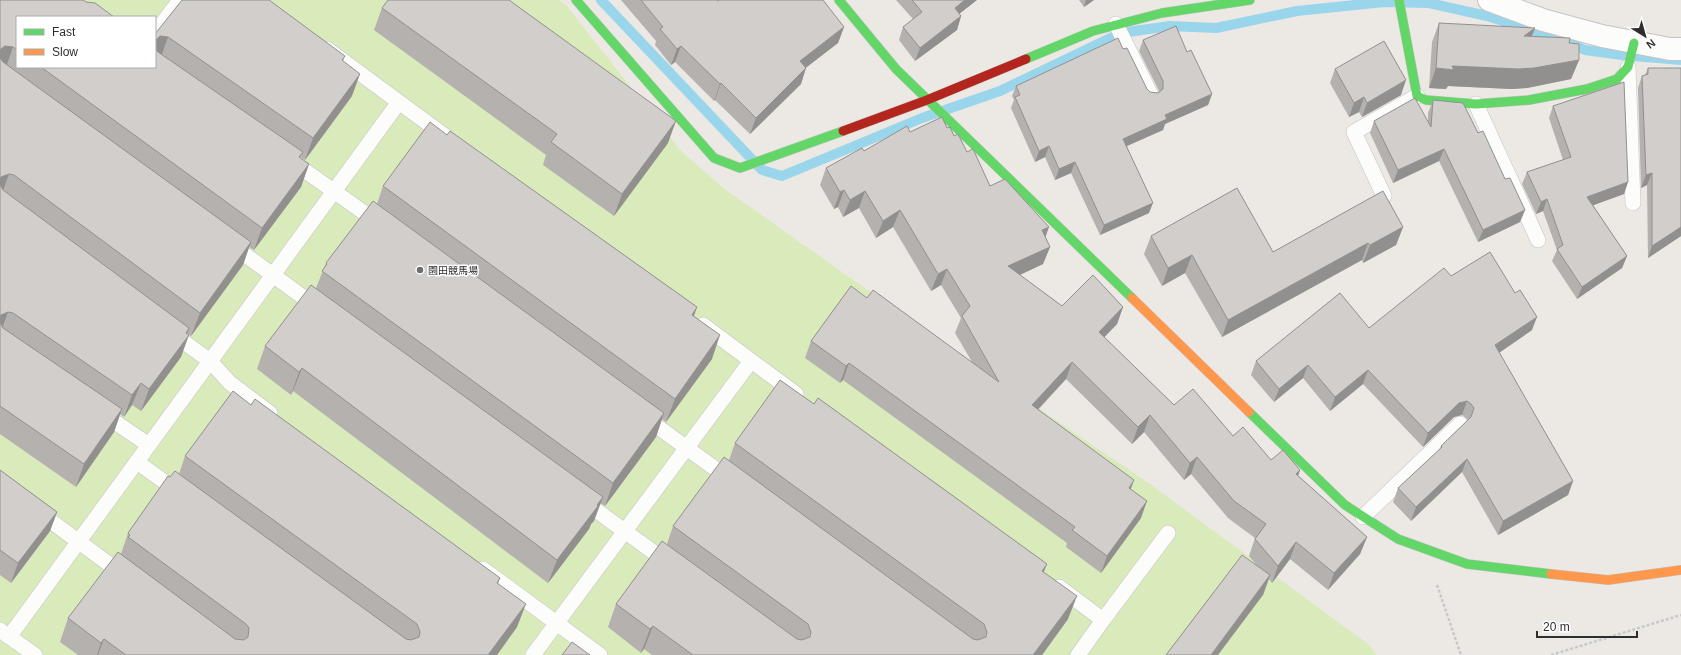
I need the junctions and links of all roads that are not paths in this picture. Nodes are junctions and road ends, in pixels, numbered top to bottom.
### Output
1 (180, 0) edge
2 (576, 0) edge
3 (839, 0) edge
4 (1154, 0) edge
5 (1250, 0) edge
6 (1399, 0) edge
7 (1489, 0) edge
8 (1162, 13) junction
9 (1116, 24) junction
10 (156, 32) edge
11 (317, 42) edge
12 (1634, 43) junction
13 (1681, 49) edge
14 (1628, 67) junction
15 (1151, 95) edge
16 (1417, 96) junction
17 (927, 100) junction
18 (399, 102) junction
19 (1476, 104) junction
20 (457, 144) edge
21 (277, 151) edge
22 (334, 191) junction
23 (1384, 196) edge
24 (1633, 203) dead end
25 (216, 233) edge
26 (392, 233) edge
27 (1538, 240) dead end
28 (273, 275) junction
29 (330, 317) edge
30 (694, 318) edge
31 (159, 323) edge
32 (210, 361) junction
33 (751, 361) junction
34 (809, 403) edge
35 (91, 405) edge
36 (629, 406) edge
37 (281, 421) edge
38 (1460, 424) dead end
39 (149, 445) junction
40 (687, 448) junction
41 (137, 462) junction
42 (744, 490) edge
43 (573, 494) edge
44 (24, 501) edge
45 (194, 503) edge
46 (1363, 517) junction
47 (625, 531) junction
48 (1168, 533) dead end
49 (79, 542) junction
50 (473, 562) edge
51 (1681, 570) edge
52 (681, 572) edge
53 (1046, 577) edge
54 (136, 584) edge
55 (1103, 620) junction
56 (557, 623) junction
57 (5, 633) edge
58 (35, 655) edge
59 (533, 655) edge
60 (600, 655) edge
61 (1078, 655) edge

1 - 10 lane
2 - 17 street
3 - 17 street
4 - 8 lane
5 - 8 street
6 - 16 street
7 - 12 street
8 - 9 street
9 - 15 lane
9 - 17 street
11 - 18 lane
12 - 13 street
12 - 14 street
14 - 19 street
14 - 24 lane
16 - 19 street
16 - 23 lane
17 - 46 street
18 - 20 lane
18 - 22 lane
19 - 27 lane
21 - 22 lane
22 - 26 lane
22 - 28 lane
25 - 28 lane
28 - 29 lane
28 - 32 lane
30 - 33 lane
31 - 32 lane
32 - 37 lane
32 - 39 lane
33 - 34 lane
33 - 40 lane
35 - 39 lane
36 - 40 lane
38 - 46 lane
39 - 41 lane
40 - 42 lane
40 - 47 lane
41 - 45 lane
41 - 49 lane
43 - 47 lane
44 - 49 lane
46 - 51 street
47 - 52 lane
47 - 56 lane
48 - 55 lane
49 - 54 lane
49 - 57 lane
50 - 56 lane
53 - 55 lane
55 - 61 lane
56 - 59 lane
56 - 60 lane
57 - 58 lane

